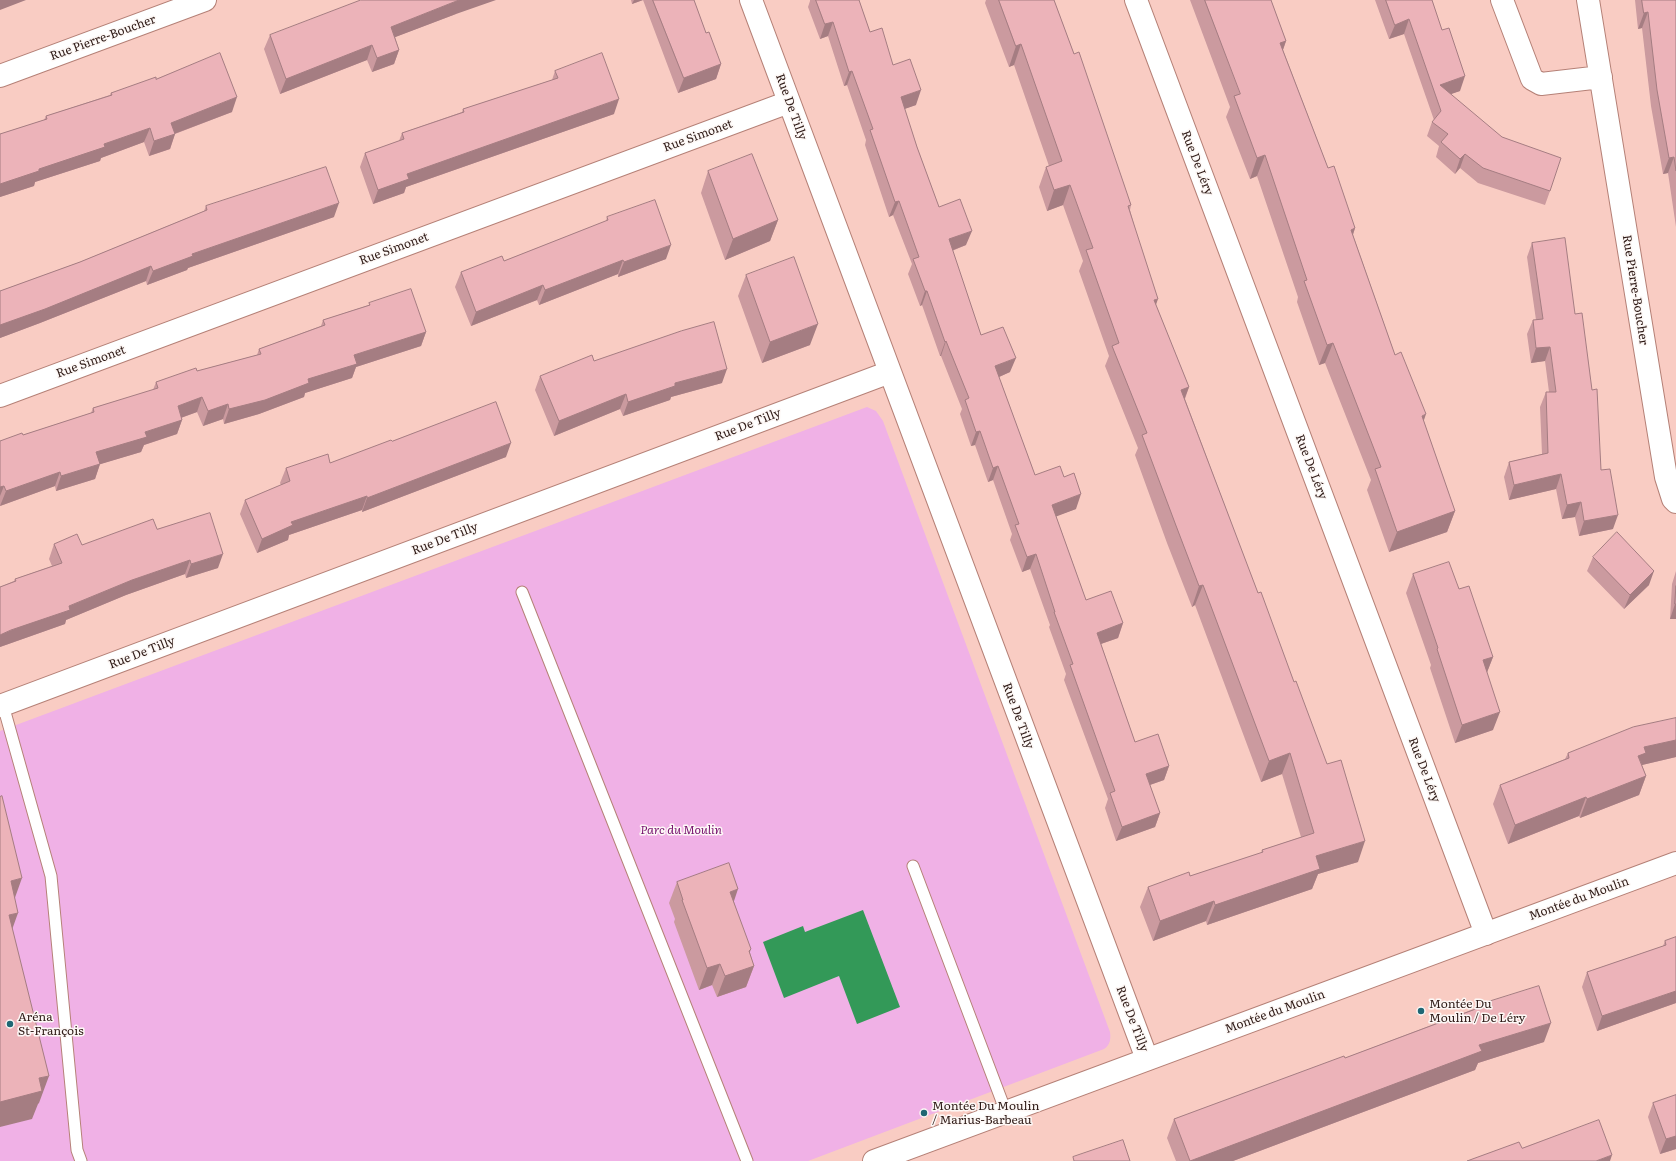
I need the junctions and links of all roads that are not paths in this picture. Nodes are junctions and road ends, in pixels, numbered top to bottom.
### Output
1 (206, 0) edge
2 (751, 0) edge
3 (1136, 0) edge
4 (1502, 0) edge
5 (1588, 0) edge
6 (0, 76) edge
7 (1601, 77) junction
8 (789, 102) junction
9 (890, 372) junction
10 (0, 396) edge
11 (1676, 502) edge
12 (522, 592) dead end
13 (2, 705) edge
14 (1676, 863) edge
15 (913, 866) dead end
16 (1486, 934) junction
17 (1147, 1059) junction
18 (1006, 1112) junction
19 (903, 1156) edge
20 (81, 1161) edge
21 (747, 1161) edge
22 (874, 1161) edge

1 - 6 street, Rue Pierre-Boucher
2 - 8 street, Rue De Tilly
3 - 16 street, Rue De Léry
4 - 7 street
5 - 7 street, Rue Pierre-Boucher
7 - 11 street, Rue Pierre-Boucher
8 - 9 street, Rue De Tilly
8 - 10 street, Rue Simonet
9 - 13 street, Rue De Tilly
9 - 17 street, Rue De Tilly
12 - 21 lane
13 - 20 lane
14 - 16 street, Montée du Moulin
15 - 18 lane
16 - 17 street, Montée du Moulin
17 - 18 street, Montée du Moulin
18 - 19 street, Montée du Moulin
19 - 22 street, Montée du Moulin

